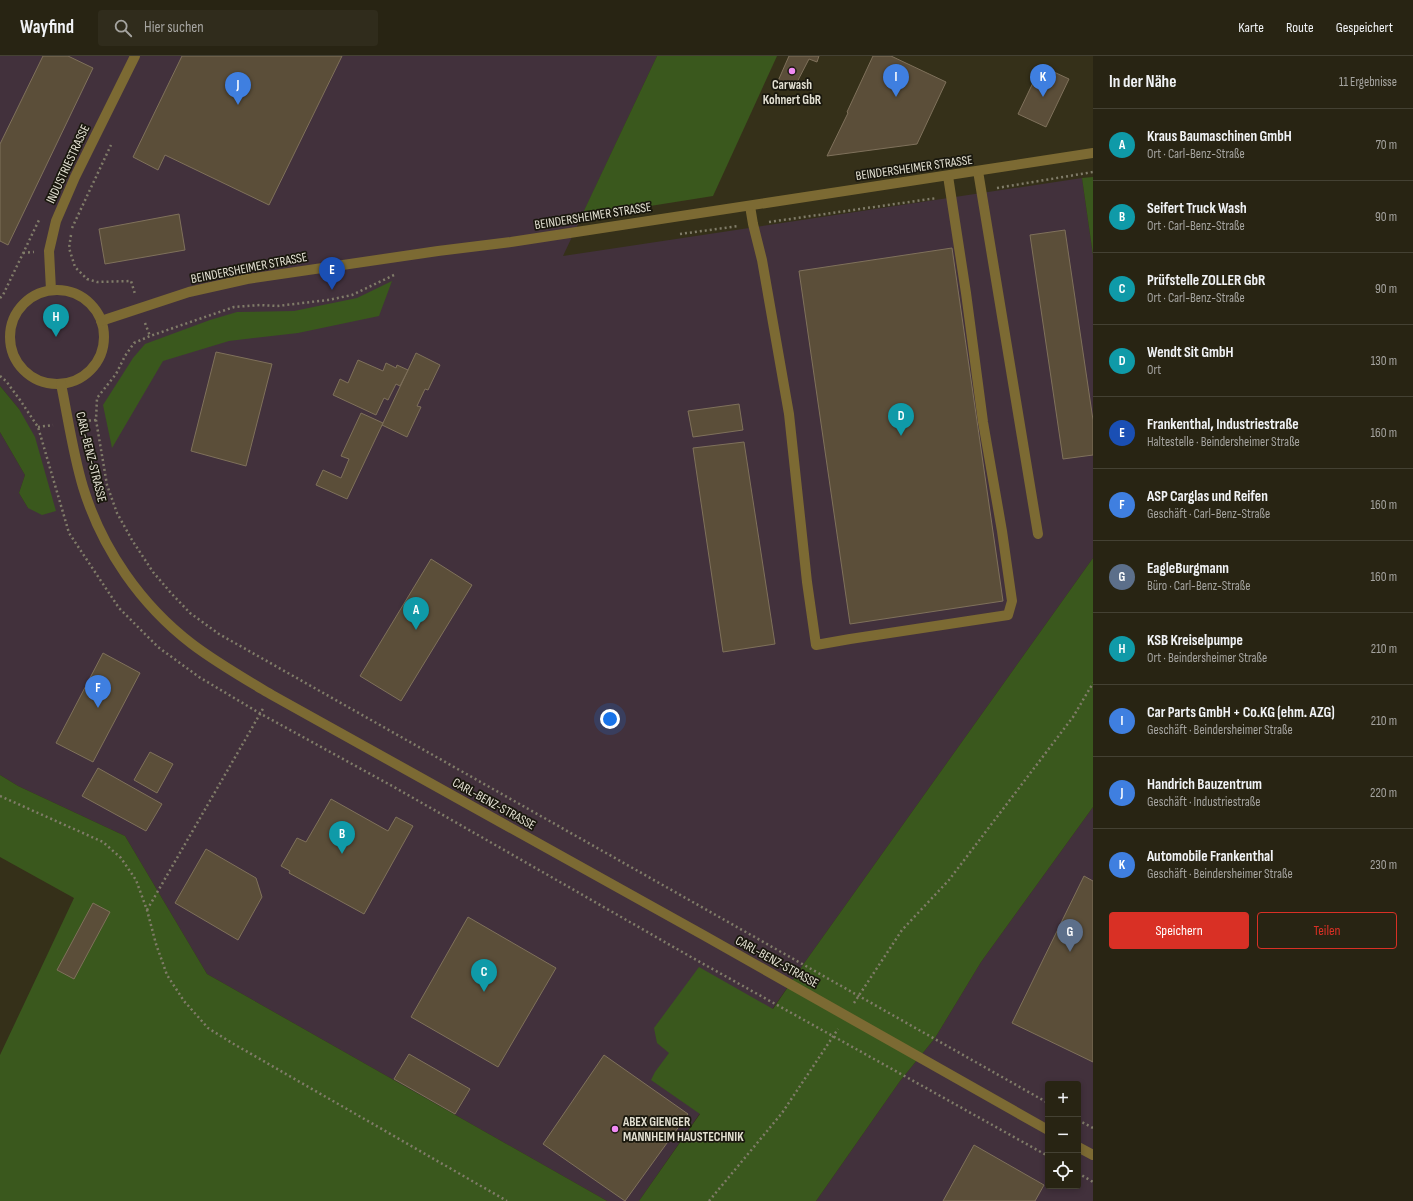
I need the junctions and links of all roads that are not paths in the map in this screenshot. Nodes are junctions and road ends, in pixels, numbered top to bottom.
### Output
1 (135, 56) edge
2 (1093, 153) edge
3 (978, 172) junction
4 (948, 176) junction
5 (750, 206) junction
6 (51, 290) junction
7 (101, 321) junction
8 (5, 335) edge
9 (61, 384) junction
10 (1038, 534) dead end
11 (1045, 1128) edge
12 (1081, 1149) edge
13 (1093, 1155) edge

1 - 6 street, INDUSTRIESTRASSE
2 - 3 street, BEINDERSHEIMER STRASSE
3 - 4 street, BEINDERSHEIMER STRASSE
3 - 10 street
4 - 5 street, BEINDERSHEIMER STRASSE
4 - 5 street
5 - 7 street, BEINDERSHEIMER STRASSE
6 - 7 street
6 - 8 street
7 - 9 street
8 - 9 street
9 - 11 street, CARL-BENZ-STRASSE
12 - 13 street

